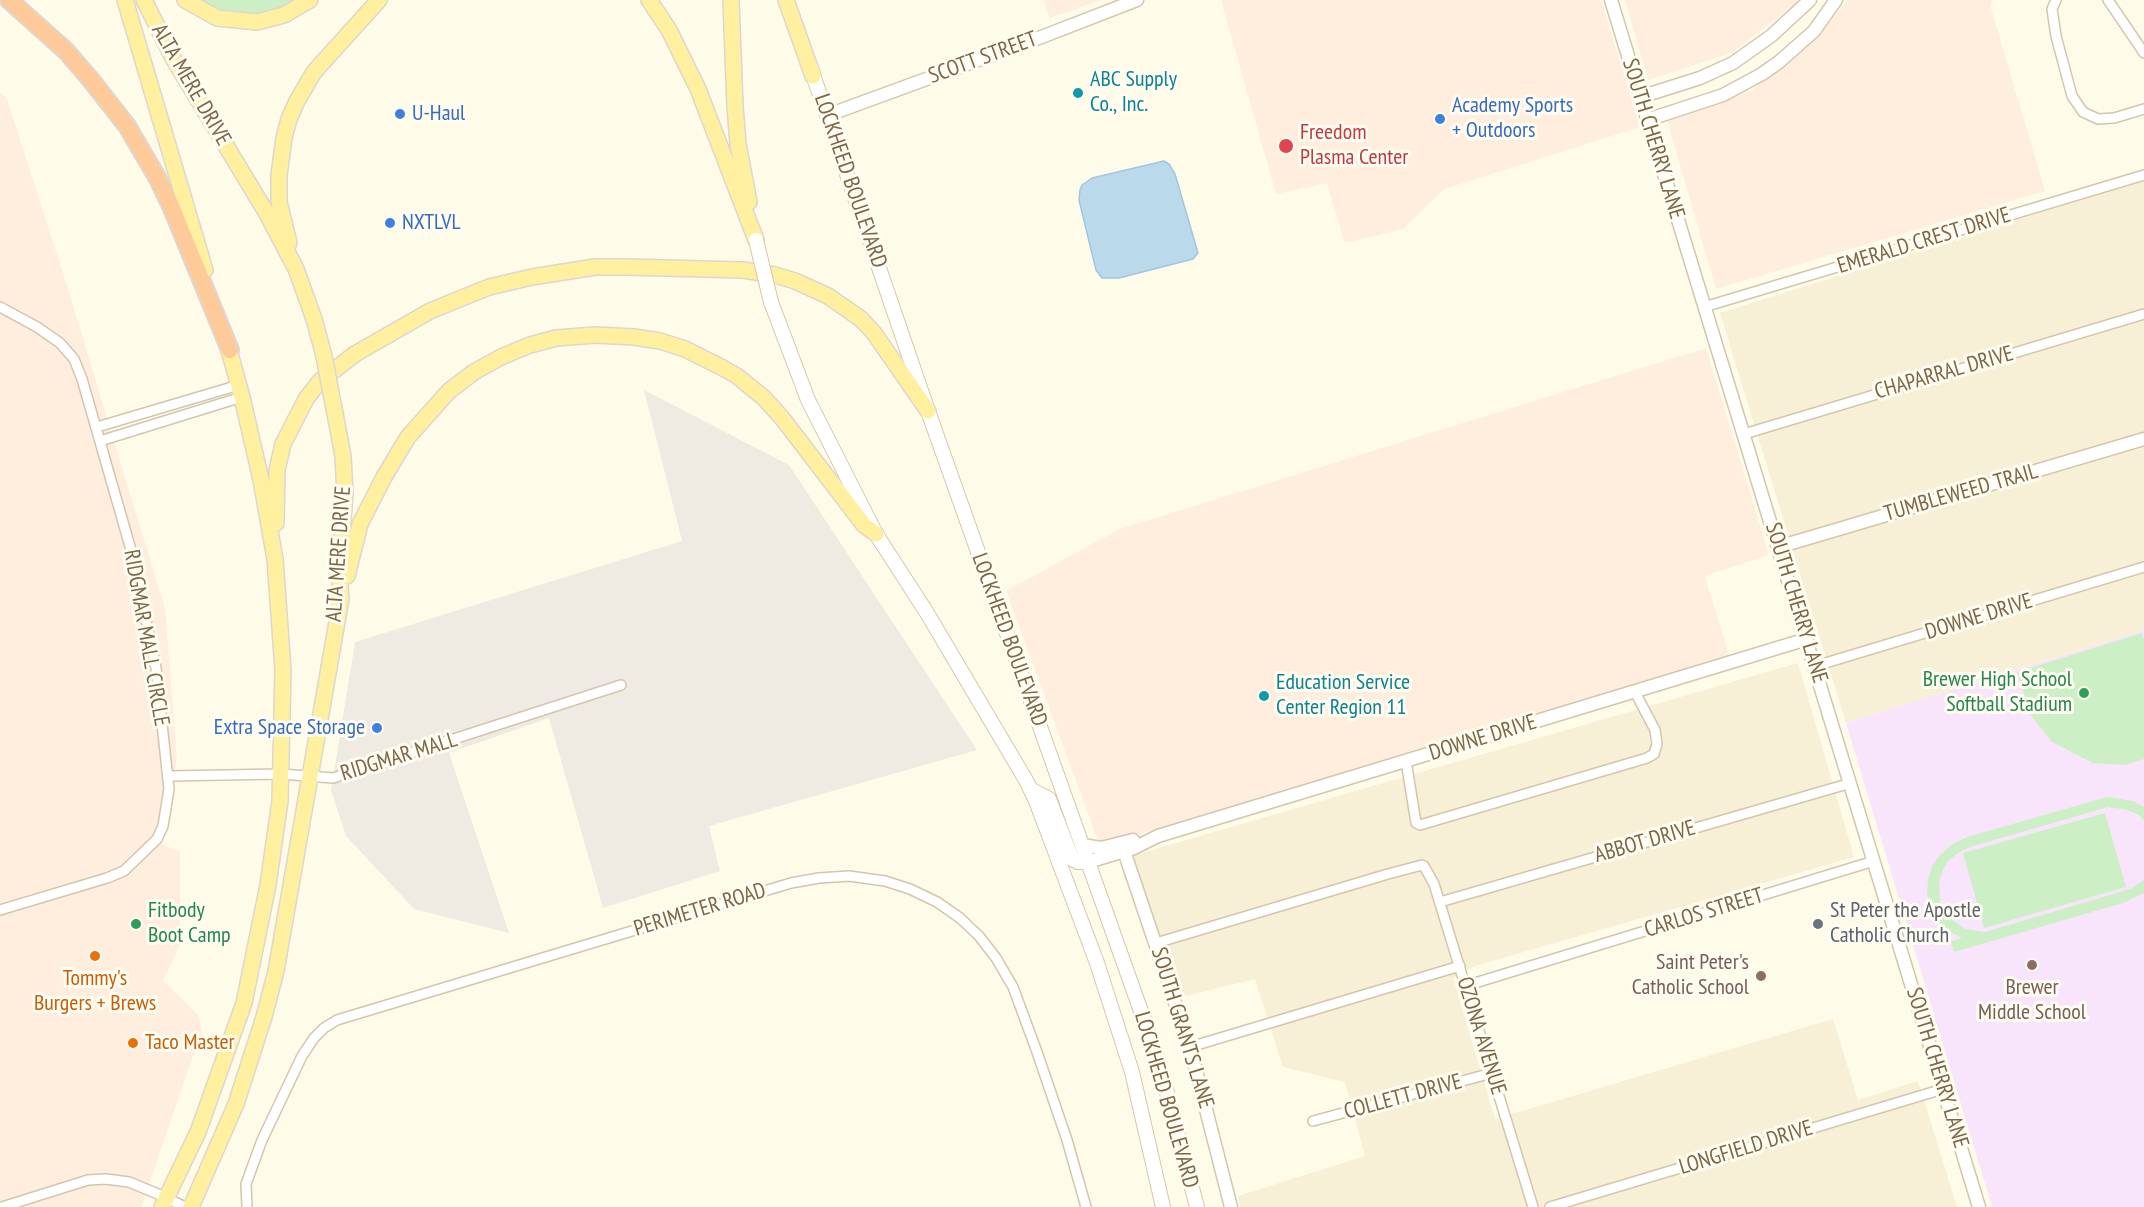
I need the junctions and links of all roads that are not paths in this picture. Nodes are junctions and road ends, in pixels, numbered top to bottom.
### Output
1 (9, 0) edge
2 (125, 0) edge
3 (144, 0) edge
4 (185, 0) edge
5 (310, 0) edge
6 (379, 0) edge
7 (649, 0) edge
8 (731, 0) edge
9 (786, 0) edge
10 (793, 0) edge
11 (1137, 0) edge
12 (1611, 0) edge
13 (1810, 0) edge
14 (1836, 0) edge
15 (2056, 0) edge
16 (2108, 0) edge
17 (2144, 53) edge
18 (813, 76) junction
19 (1640, 97) junction
20 (2144, 109) edge
21 (828, 115) junction
22 (1647, 120) junction
23 (2144, 175) edge
24 (756, 240) junction
25 (296, 269) junction
26 (0, 307) edge
27 (1704, 307) junction
28 (2144, 314) edge
29 (230, 350) junction
30 (241, 391) junction
31 (928, 411) junction
32 (97, 428) junction
33 (1744, 434) junction
34 (2144, 439) edge
35 (100, 441) junction
36 (876, 534) junction
37 (1778, 547) junction
38 (275, 559) junction
39 (2144, 567) edge
40 (341, 599) junction
41 (1807, 639) junction
42 (1816, 669) junction
43 (621, 685) dead end
44 (1635, 692) junction
45 (1406, 761) junction
46 (281, 774) junction
47 (168, 776) junction
48 (310, 776) junction
49 (1851, 783) junction
50 (1030, 789) junction
51 (1158, 836) junction
52 (1082, 845) junction
53 (1124, 850) junction
54 (1874, 861) junction
55 (1088, 862) junction
56 (1440, 902) junction
57 (0, 910) edge
58 (1156, 943) junction
59 (1460, 966) junction
60 (1465, 986) junction
61 (1190, 1047) junction
62 (1492, 1073) junction
63 (1943, 1089) junction
64 (1313, 1121) dead end
65 (164, 1203) edge
66 (2, 1207) edge
67 (185, 1207) edge
68 (191, 1207) edge
69 (248, 1207) edge
70 (1086, 1207) edge
71 (1163, 1207) edge
72 (1197, 1207) edge
73 (1232, 1207) edge
74 (1533, 1207) edge
75 (1550, 1207) edge
76 (1979, 1207) edge

1 - 29 highway
2 - 29 main road, ALTA MERE DRIVE
3 - 25 main road, ALTA MERE DRIVE
4 - 5 main road
6 - 25 main road
7 - 24 main road
8 - 24 main road
9 - 18 main road
10 - 18 main road, LOCKHEED BOULEVARD
11 - 21 street, SCOTT STREET
12 - 19 street, SOUTH CHERRY LANE
13 - 19 street
14 - 22 street
15 - 20 street
16 - 17 street
18 - 21 main road, LOCKHEED BOULEVARD
19 - 22 street, SOUTH CHERRY LANE
21 - 31 main road, LOCKHEED BOULEVARD
22 - 27 street, SOUTH CHERRY LANE
23 - 27 street, EMERALD CREST DRIVE
24 - 36 main road, LOCKHEED BOULEVARD, bridge
25 - 40 main road, ALTA MERE DRIVE, bridge
26 - 32 street, RIDGMAR MALL CIRCLE
27 - 33 street, SOUTH CHERRY LANE
28 - 33 street, CHAPARRAL DRIVE
29 - 30 main road, ALTA MERE DRIVE
30 - 32 street
30 - 35 street
30 - 38 main road, ALTA MERE DRIVE
31 - 38 main road
31 - 52 main road, LOCKHEED BOULEVARD
32 - 35 street, RIDGMAR MALL CIRCLE
33 - 37 street, SOUTH CHERRY LANE
34 - 37 street, TUMBLEWEED TRAIL
35 - 47 street, RIDGMAR MALL CIRCLE
36 - 40 main road
36 - 50 main road, LOCKHEED BOULEVARD
37 - 41 street, SOUTH CHERRY LANE
38 - 46 main road, ALTA MERE DRIVE
39 - 42 street, DOWNE DRIVE
40 - 48 main road, ALTA MERE DRIVE
41 - 42 street, SOUTH CHERRY LANE
41 - 44 street, DOWNE DRIVE
42 - 49 street, SOUTH CHERRY LANE
43 - 48 street, RIDGMAR MALL
44 - 45 street, DOWNE DRIVE
44 - 45 street
45 - 51 street, DOWNE DRIVE
46 - 47 street, RIDGMAR MALL
46 - 48 street, RIDGMAR MALL
46 - 65 main road, ALTA MERE DRIVE
47 - 57 street, RIDGMAR MALL CIRCLE
48 - 68 main road, ALTA MERE DRIVE
49 - 54 street, SOUTH CHERRY LANE
49 - 56 street, ABBOT DRIVE
50 - 55 main road
50 - 71 main road, LOCKHEED BOULEVARD
51 - 52 street, DOWNE DRIVE
51 - 53 street, DOWNE DRIVE
52 - 55 main road, LOCKHEED BOULEVARD
53 - 55 street, DOWNE DRIVE
53 - 58 street, SOUTH GRANTS LANE
54 - 60 street, CARLOS STREET
54 - 63 street, SOUTH CHERRY LANE
55 - 72 main road, LOCKHEED BOULEVARD
56 - 58 street, OZONA AVENUE
56 - 59 street, OZONA AVENUE
58 - 61 street, SOUTH GRANTS LANE
59 - 60 street, OZONA AVENUE
59 - 61 street
60 - 62 street, OZONA AVENUE
61 - 73 street, SOUTH GRANTS LANE
62 - 64 street, COLLETT DRIVE
62 - 74 street, OZONA AVENUE
63 - 75 street, LONGFIELD DRIVE
63 - 76 street, SOUTH CHERRY LANE
65 - 66 street
65 - 67 street
69 - 70 street, PERIMETER ROAD

